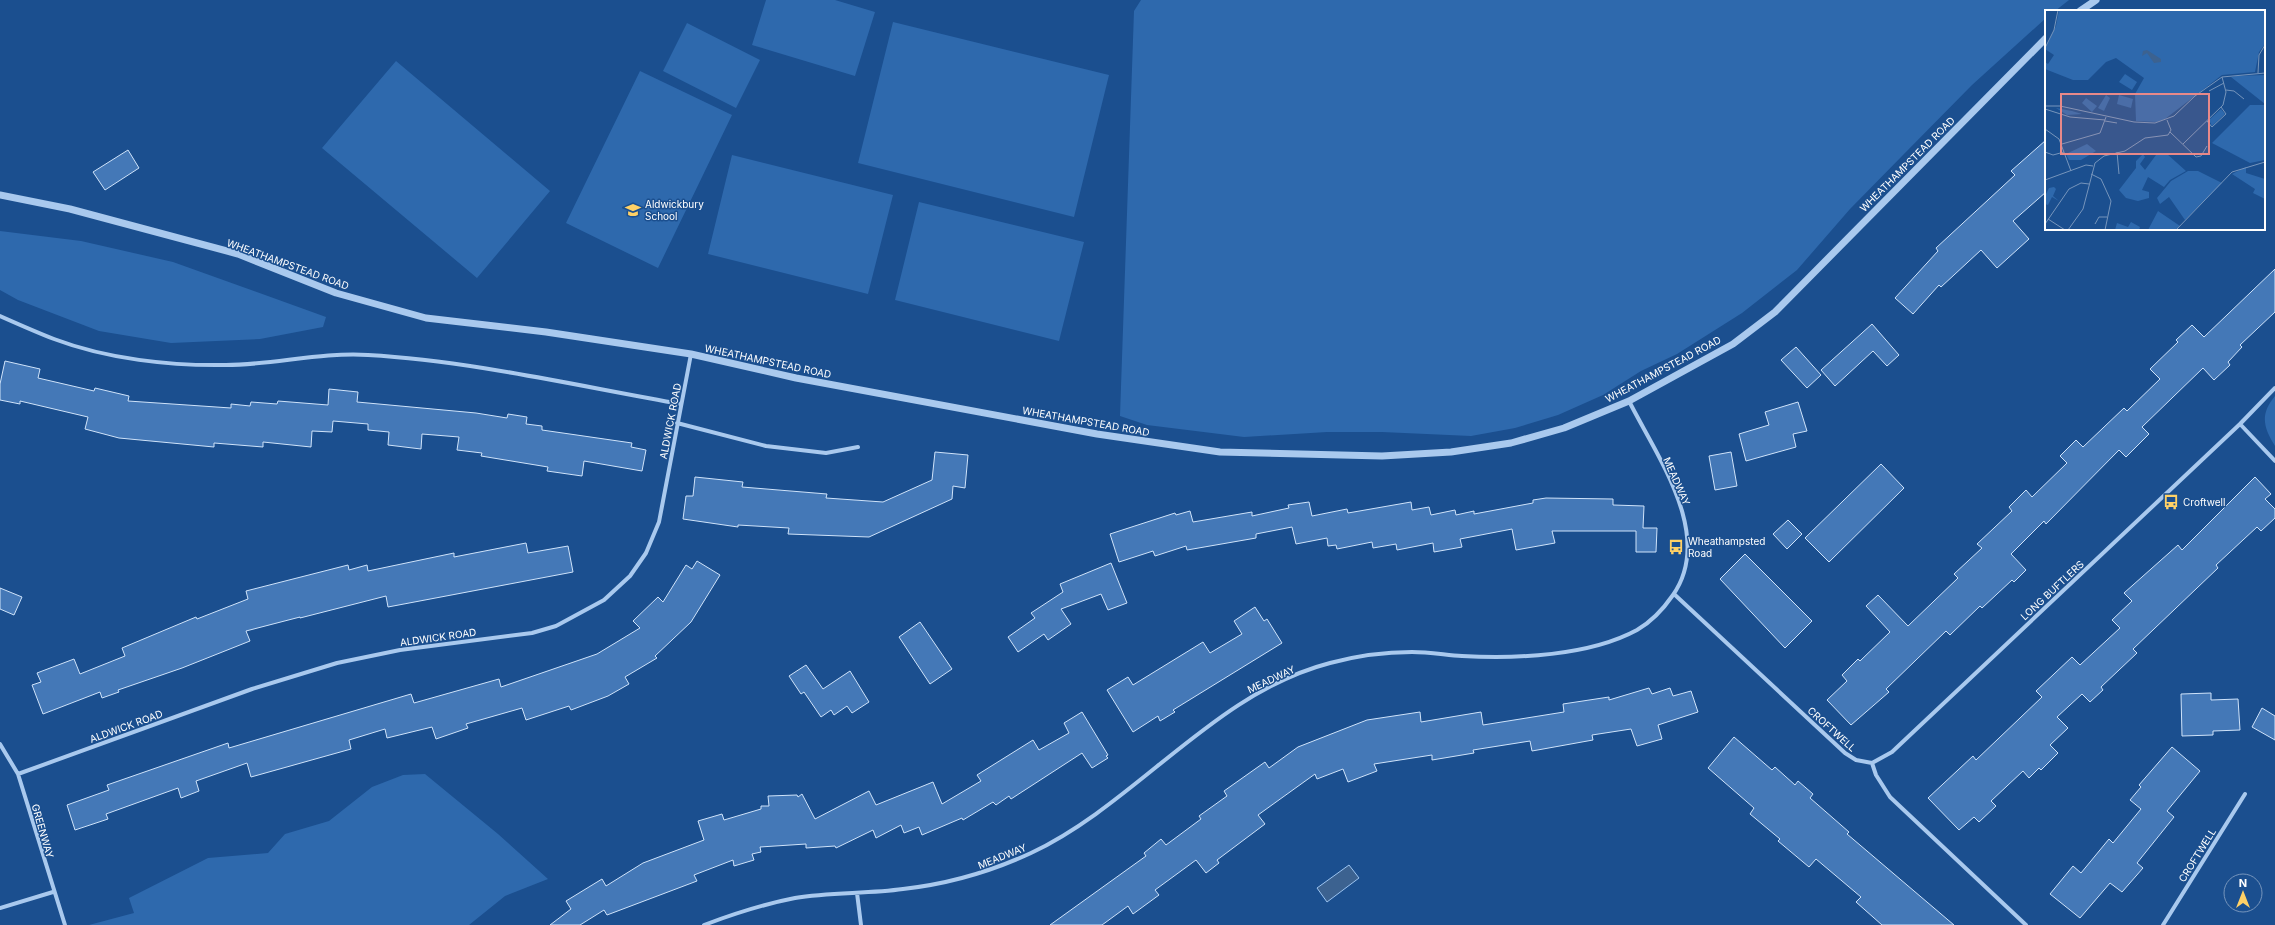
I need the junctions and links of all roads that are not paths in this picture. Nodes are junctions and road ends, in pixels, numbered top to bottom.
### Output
1 (2096, 0) edge
2 (2081, 10) edge
3 (2045, 39) edge
4 (0, 195) edge
5 (0, 316) edge
6 (691, 354) junction
7 (2275, 388) edge
8 (1629, 401) junction
9 (680, 404) junction
10 (677, 423) junction
11 (2240, 424) junction
12 (858, 447) dead end
13 (2275, 461) edge
14 (1674, 594) junction
15 (0, 744) edge
16 (1872, 763) junction
17 (18, 774) junction
18 (2245, 794) dead end
19 (53, 892) junction
20 (857, 893) junction
21 (0, 908) edge
22 (65, 925) edge
23 (704, 925) edge
24 (861, 925) edge
25 (2026, 925) edge
26 (2164, 925) edge

1 - 2 street
3 - 8 street, WHEATHAMPSTEAD ROAD
4 - 6 street, WHEATHAMPSTEAD ROAD
5 - 9 street
6 - 8 street, WHEATHAMPSTEAD ROAD
6 - 9 street, ALDWICK ROAD
7 - 11 street, LONG BUFTLERS
8 - 14 street, MEADWAY
9 - 10 street, ALDWICK ROAD
10 - 12 street
10 - 17 street, ALDWICK ROAD
11 - 13 street
11 - 16 street, LONG BUFTLERS
14 - 16 street, CROFTWELL
14 - 20 street, MEADWAY
15 - 17 street, GREENWAY
16 - 25 street
17 - 19 street, GREENWAY
18 - 26 street, CROFTWELL
19 - 21 street
19 - 22 street, GREENWAY
20 - 23 street, MEADWAY
20 - 24 street

